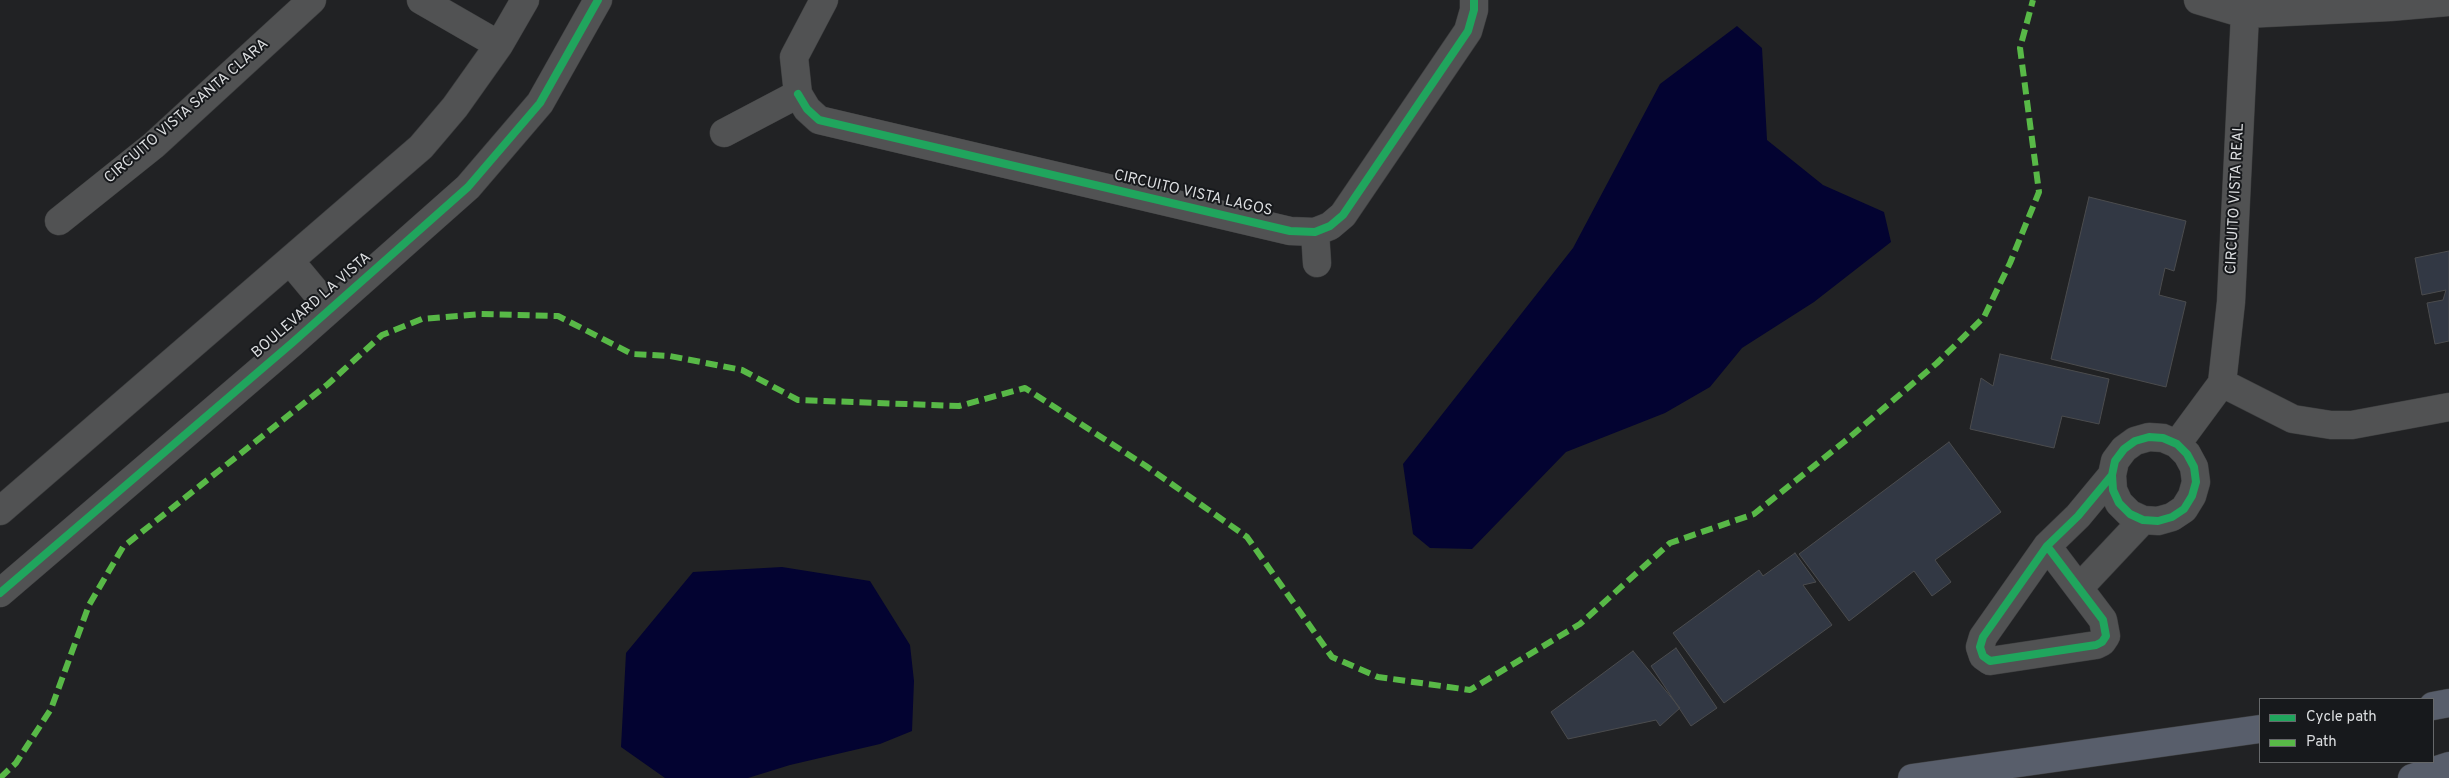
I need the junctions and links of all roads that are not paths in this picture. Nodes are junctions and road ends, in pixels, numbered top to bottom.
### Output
1 (312, 0) edge
2 (421, 0) edge
3 (525, 0) edge
4 (598, 0) edge
5 (824, 0) edge
6 (1474, 0) edge
7 (2198, 0) edge
8 (2449, 2) edge
9 (2245, 14) junction
10 (499, 45) junction
11 (798, 94) junction
12 (724, 133) dead end
13 (59, 221) dead end
14 (1315, 232) junction
15 (290, 261) junction
16 (1316, 263) dead end
17 (330, 309) junction
18 (2222, 383) junction
19 (2449, 407) edge
20 (2177, 444) junction
21 (2112, 475) junction
22 (0, 511) edge
23 (2143, 520) junction
24 (2048, 546) junction
25 (2079, 588) junction
26 (0, 593) edge
27 (2449, 704) edge
28 (2434, 706) edge
29 (2259, 729) edge
30 (2449, 766) edge
31 (1912, 778) edge
32 (2412, 778) edge

1 - 13 street, CIRCUITO VISTA SANTA CLARA
2 - 10 street
3 - 10 street
4 - 17 street, BOULEVARD LA VISTA
5 - 11 street, CIRCUITO VISTA LAGOS
6 - 14 street
7 - 9 street
8 - 9 street
9 - 18 street, CIRCUITO VISTA REAL
10 - 15 street
11 - 12 street
11 - 14 street, CIRCUITO VISTA LAGOS
14 - 16 street
15 - 17 street
15 - 22 street
17 - 26 street, BOULEVARD LA VISTA
18 - 19 street
18 - 20 street
20 - 21 street
20 - 23 street
21 - 23 street
21 - 24 street
23 - 25 street
24 - 25 street
24 - 25 street
27 - 28 highway
29 - 31 highway
30 - 32 highway

